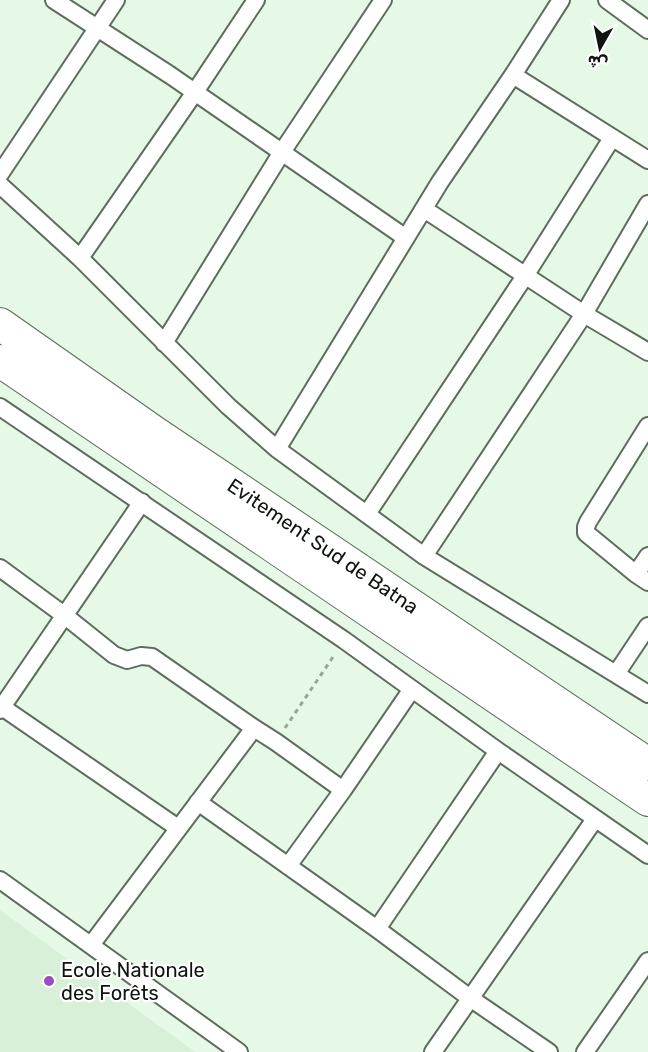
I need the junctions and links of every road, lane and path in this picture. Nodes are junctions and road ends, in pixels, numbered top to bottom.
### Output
1 (54, 0) edge
2 (116, 0) edge
3 (256, 0) edge
4 (383, 0) edge
5 (561, 0) edge
6 (607, 0) edge
7 (98, 28) junction
8 (648, 30) edge
9 (513, 75) junction
10 (195, 92) junction
11 (612, 138) junction
12 (282, 152) junction
13 (648, 160) edge
14 (0, 174) edge
15 (0, 185) edge
16 (648, 204) edge
17 (424, 209) junction
18 (406, 238) junction
19 (80, 258) junction
20 (525, 276) junction
21 (584, 314) junction
22 (0, 324) edge
23 (164, 343) junction
24 (648, 352) edge
25 (0, 361) edge
26 (0, 407) edge
27 (648, 426) edge
28 (278, 449) junction
29 (142, 502) junction
30 (367, 514) junction
31 (424, 556) junction
32 (648, 556) edge
33 (0, 568) edge
34 (642, 578) edge
35 (64, 615) junction
36 (648, 626) edge
37 (344, 639) junction
38 (616, 674) junction
39 (412, 689) junction
40 (648, 694) edge
41 (1, 708) edge
42 (254, 728) junction
43 (276, 742) junction
44 (498, 751) junction
45 (648, 764) edge
46 (343, 790) junction
47 (648, 800) edge
48 (198, 802) junction
49 (595, 819) junction
50 (178, 828) junction
51 (648, 855) edge
52 (288, 866) junction
53 (0, 880) edge
54 (377, 929) junction
55 (91, 945) junction
56 (648, 961) edge
57 (470, 998) junction
58 (239, 1052) edge
59 (433, 1052) edge
60 (549, 1052) edge
61 (585, 1052) edge

1 - 7 street
2 - 7 street
3 - 10 street
4 - 12 street
5 - 9 street
6 - 8 street
7 - 10 street
7 - 14 street
9 - 11 street
9 - 17 street
10 - 12 street
10 - 19 street
11 - 13 street
11 - 20 street
12 - 18 street
12 - 23 street
15 - 19 street
16 - 21 street
17 - 18 street
17 - 20 street
18 - 28 street
19 - 23 street
20 - 21 street
20 - 30 street
21 - 24 street
21 - 31 street
22 - 45 highway, Evitement Sud de Batna
23 - 28 street
25 - 47 highway, Evitement Sud de Batna
26 - 29 street
27 - 34 street
28 - 30 street
29 - 35 street
29 - 37 street
30 - 31 street
31 - 38 street
32 - 34 street
33 - 35 street
35 - 41 street
35 - 42 street
36 - 38 street
37 - 39 street
37 - 43 path
38 - 40 street
39 - 44 street
39 - 46 street
41 - 50 street
42 - 43 street
42 - 48 street
43 - 46 street
44 - 49 street
44 - 54 street
46 - 52 street
48 - 50 street
48 - 52 street
49 - 51 street
49 - 57 street
50 - 55 street
52 - 54 street
53 - 55 street
54 - 57 street
55 - 58 street
56 - 61 street
57 - 59 street
57 - 60 street

